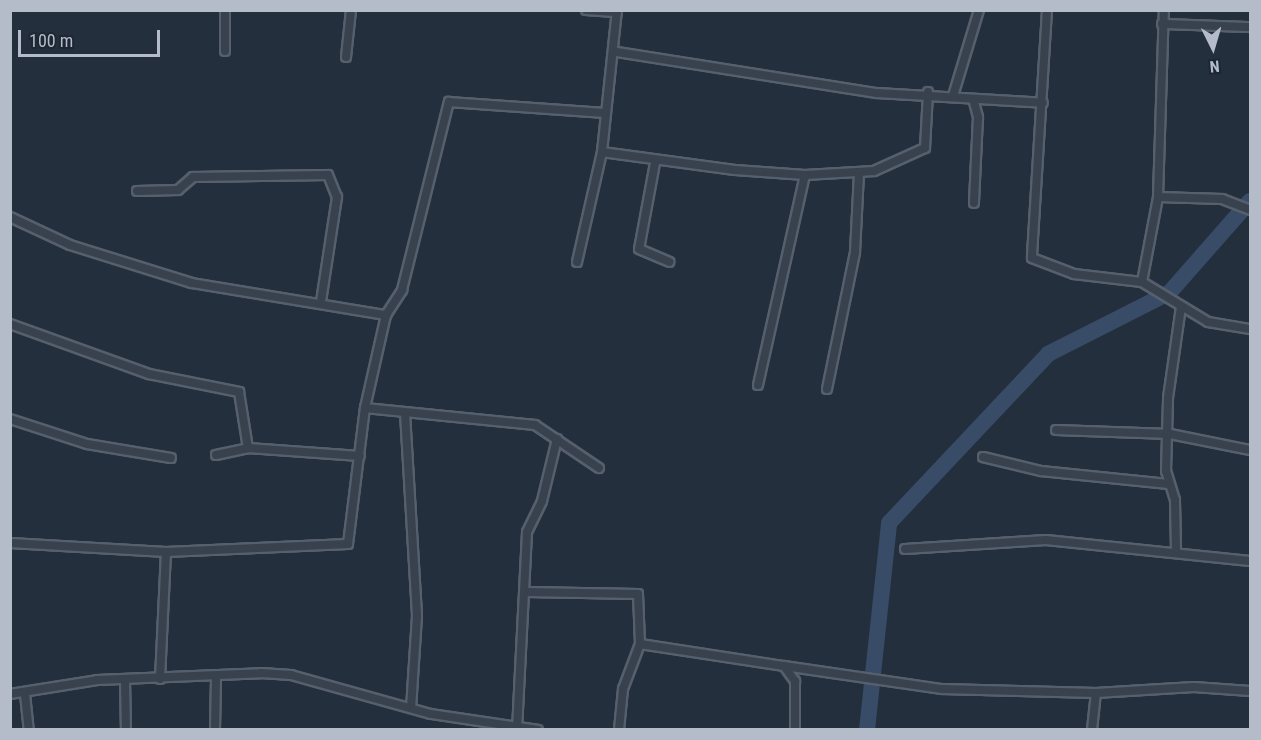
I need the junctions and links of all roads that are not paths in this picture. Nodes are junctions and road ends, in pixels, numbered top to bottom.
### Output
1 (225, 10) edge
2 (351, 10) edge
3 (586, 10) edge
4 (980, 10) edge
5 (1047, 10) edge
6 (1164, 10) edge
7 (617, 11) edge
8 (1162, 24) junction
9 (1251, 27) edge
10 (225, 51) dead end
11 (617, 52) junction
12 (346, 57) dead end
13 (928, 92) junction
14 (953, 96) junction
15 (974, 102) junction
16 (1043, 103) junction
17 (605, 113) junction
18 (602, 152) junction
19 (655, 162) junction
20 (859, 172) junction
21 (805, 175) junction
22 (137, 191) dead end
23 (1158, 197) junction
24 (974, 203) dead end
25 (1251, 210) edge
26 (10, 217) edge
27 (577, 262) dead end
28 (669, 262) dead end
29 (1142, 282) junction
30 (321, 301) junction
31 (1181, 308) junction
32 (386, 315) junction
33 (10, 324) edge
34 (1251, 329) edge
35 (758, 385) dead end
36 (827, 389) dead end
37 (365, 408) junction
38 (405, 413) junction
39 (10, 419) edge
40 (1056, 430) dead end
41 (1170, 434) junction
42 (557, 439) junction
43 (248, 448) junction
44 (1251, 450) edge
45 (216, 455) dead end
46 (360, 456) junction
47 (984, 457) dead end
48 (171, 458) dead end
49 (599, 468) dead end
50 (1168, 484) junction
51 (10, 543) edge
52 (905, 549) dead end
53 (1176, 549) junction
54 (166, 552) junction
55 (1251, 561) edge
56 (526, 592) junction
57 (640, 644) junction
58 (784, 666) junction
59 (216, 677) junction
60 (160, 679) junction
61 (125, 680) junction
62 (1251, 691) edge
63 (1096, 693) junction
64 (10, 694) edge
65 (25, 694) junction
66 (411, 708) junction
67 (29, 729) edge
68 (126, 729) edge
69 (215, 729) edge
70 (517, 729) edge
71 (538, 729) edge
72 (619, 729) edge
73 (795, 729) edge
74 (1092, 729) edge

1 - 10 street
2 - 12 street
3 - 7 street
4 - 14 street
5 - 16 street
6 - 8 street
7 - 11 street
8 - 9 street
8 - 23 street
11 - 13 street
11 - 17 street
13 - 14 street
13 - 20 street
14 - 15 street
15 - 16 street
15 - 24 street
16 - 29 street
17 - 18 street
17 - 32 street
18 - 19 street
18 - 27 street
19 - 21 street
19 - 28 street
20 - 21 street
20 - 36 street
21 - 35 street
22 - 30 street
23 - 25 street
23 - 29 street
26 - 30 street
29 - 31 street
30 - 32 street
31 - 34 street
31 - 41 street
32 - 37 street
33 - 43 street
37 - 38 street
37 - 46 street
38 - 42 street
38 - 66 street
39 - 48 street
40 - 41 street
41 - 44 street
41 - 50 street
42 - 49 street
42 - 56 street
43 - 45 street
43 - 46 street
46 - 54 street
47 - 50 street
50 - 53 street
51 - 54 street
52 - 53 street
53 - 55 street
54 - 60 street
56 - 57 street
56 - 70 street
57 - 58 street
57 - 72 street
58 - 63 street
58 - 73 street
59 - 60 street
59 - 66 street
59 - 69 street
60 - 61 street
61 - 65 street
61 - 68 street
62 - 63 street
63 - 74 street
64 - 65 street
65 - 67 street
66 - 70 street
70 - 71 street

